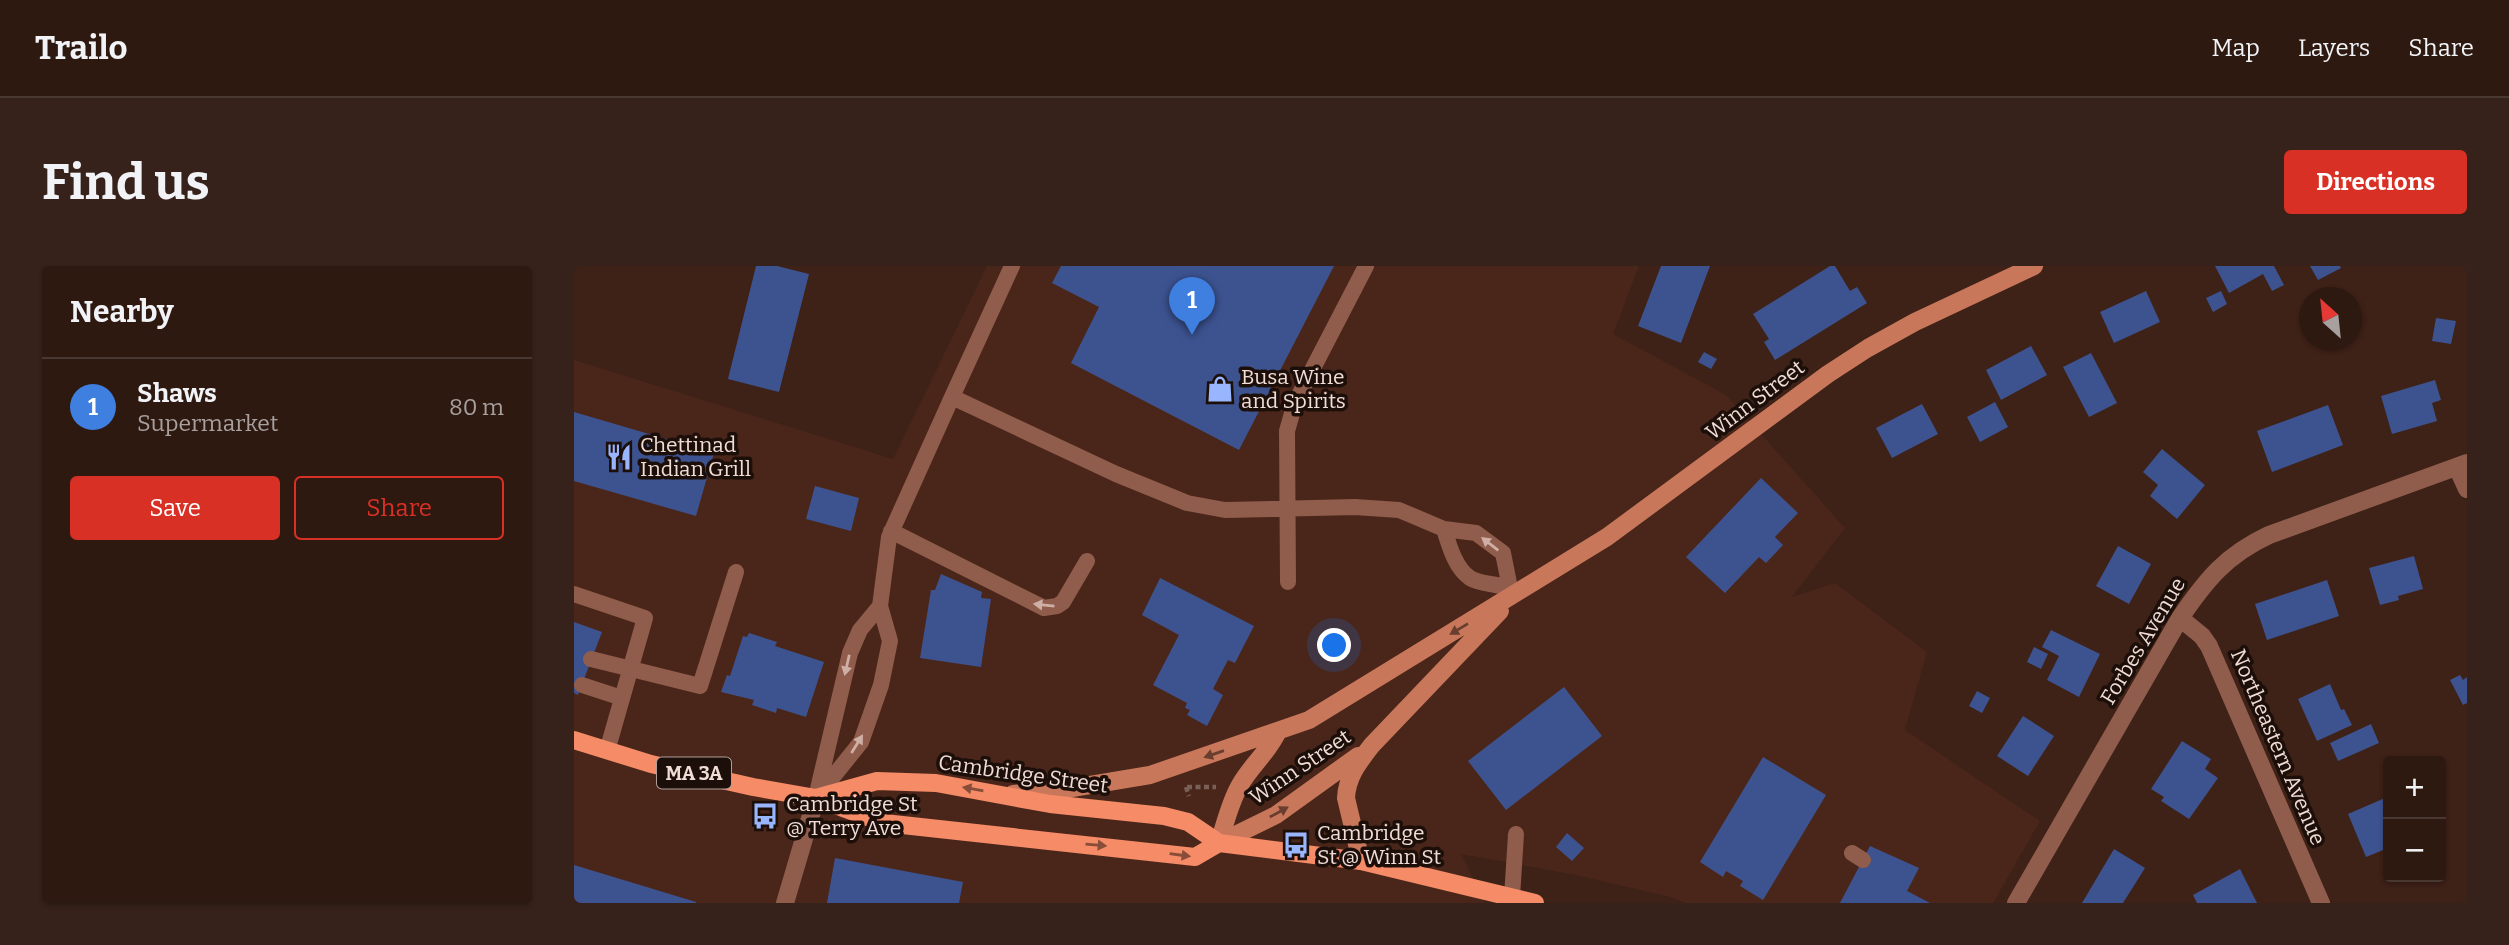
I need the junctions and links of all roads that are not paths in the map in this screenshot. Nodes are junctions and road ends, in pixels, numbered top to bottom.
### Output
1 (1012, 266) edge
2 (1366, 266) edge
3 (2034, 266) edge
4 (952, 397) junction
5 (2462, 465) edge
6 (2467, 489) edge
7 (1287, 509) junction
8 (1444, 529) junction
9 (891, 531) junction
10 (1087, 561) dead end
11 (736, 572) dead end
12 (1287, 582) dead end
13 (1514, 591) junction
14 (574, 594) edge
15 (880, 606) junction
16 (2180, 618) junction
17 (592, 659) dead end
18 (631, 669) junction
19 (582, 684) dead end
20 (622, 698) junction
21 (1278, 731) junction
22 (574, 740) edge
23 (1372, 745) junction
24 (607, 751) junction
25 (999, 794) junction
26 (816, 798) junction
27 (1516, 834) dead end
28 (1219, 843) junction
29 (1362, 862) junction
30 (1512, 897) junction
31 (785, 903) edge
32 (1535, 903) edge
33 (2016, 903) edge
34 (2321, 903) edge

1 - 4 lane
2 - 7 lane
3 - 13 main road, Winn Street
4 - 7 lane
4 - 9 lane
5 - 6 street
5 - 16 street, Forbes Avenue
7 - 8 lane
7 - 12 lane
8 - 13 lane
13 -> 8 lane
10 -> 9 lane
9 - 15 lane
11 - 18 lane
13 -> 21 main road, Winn Street
13 - 23 main road, Winn Street
14 - 18 lane
15 -> 26 lane
26 -> 15 lane
16 - 33 street, Forbes Avenue
16 - 34 street, Northeastern Avenue
17 - 18 lane
18 - 20 lane
19 - 20 lane
20 - 24 lane
21 -> 25 main road, Winn Street
21 - 28 main road, Winn Street
22 - 24 main road, Cambridge Street / MA 3A
28 -> 23 main road, Winn Street
23 - 29 main road, Winn Street
24 - 26 main road, Cambridge Street / MA 3A
25 -> 26 main road, Cambridge Street / MA 3A
25 - 28 main road, Cambridge Street / MA 3A
26 -> 28 main road, Cambridge Street / MA 3A
26 - 31 street
27 - 30 lane
28 - 29 main road, Cambridge Street / MA 3A
29 - 30 main road, Cambridge Street / MA 3A
30 - 32 main road, Cambridge Street / MA 3A

